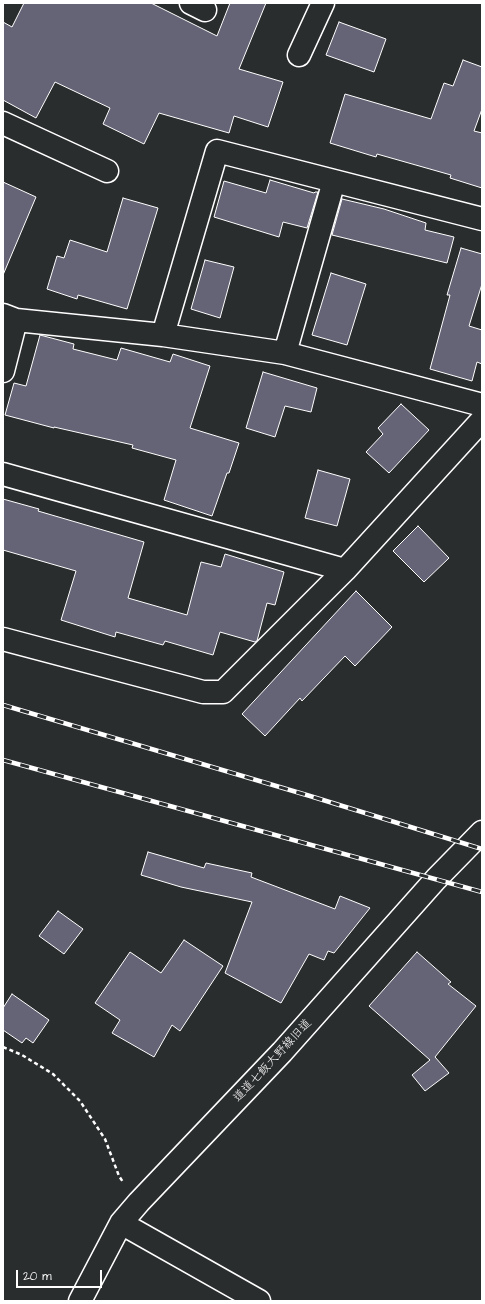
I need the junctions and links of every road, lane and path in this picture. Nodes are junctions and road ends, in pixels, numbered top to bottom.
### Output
1 (323, 3) edge
2 (299, 55) dead end
3 (3, 123) edge
4 (107, 171) dead end
5 (334, 181) junction
6 (482, 219) edge
7 (10, 318) edge
8 (163, 335) junction
9 (285, 353) junction
10 (3, 371) edge
11 (482, 405) edge
12 (482, 420) edge
13 (3, 474) edge
14 (344, 570) junction
15 (3, 639) edge
16 (482, 832) edge
17 (3, 1048) edge
18 (139, 1202) junction
19 (121, 1223) junction
20 (246, 1298) edge
21 (80, 1301) edge

1 - 2 street
3 - 4 street
5 - 6 street
5 - 8 street
5 - 9 street
7 - 8 street
7 - 10 street
8 - 9 street
9 - 11 street
12 - 14 street
13 - 14 street
14 - 15 street
16 - 18 street, 道道七飯大野線旧道
17 - 18 path
18 - 19 street, 道道七飯大野線旧道
19 - 20 street
19 - 21 street, 道道七飯大野線旧道

